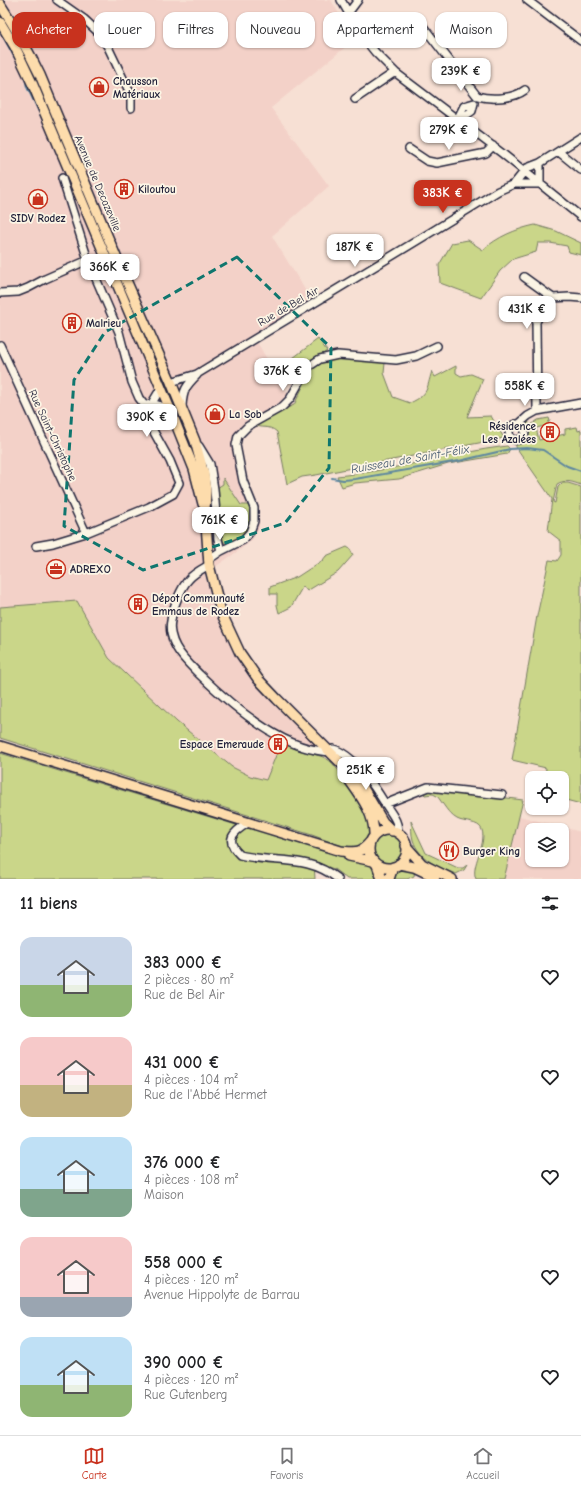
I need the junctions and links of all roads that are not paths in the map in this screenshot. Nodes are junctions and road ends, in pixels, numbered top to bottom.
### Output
1 (57, 0) edge
2 (341, 0) edge
3 (358, 0) edge
4 (527, 0) edge
5 (0, 4) edge
6 (349, 12) joint
7 (0, 22) edge
8 (427, 32) edge
9 (581, 41) edge
10 (372, 48) edge
11 (396, 73) junction
12 (524, 90) dead end
13 (355, 99) dead end
14 (475, 99) junction
15 (131, 108) dead end
16 (459, 120) junction
17 (581, 137) edge
18 (493, 146) junction
19 (409, 149) dead end
20 (559, 152) junction
21 (540, 163) junction
22 (581, 170) edge
23 (525, 171) junction
24 (62, 178) dead end
25 (514, 184) junction
26 (540, 184) junction
27 (581, 217) edge
28 (88, 260) junction
29 (524, 277) dead end
30 (0, 293) edge
31 (553, 298) junction
32 (581, 298) edge
33 (0, 346) edge
34 (437, 346) dead end
35 (197, 374) junction
36 (172, 382) junction
37 (161, 388) junction
38 (581, 403) edge
39 (149, 404) junction
40 (182, 406) junction
41 (170, 409) junction
42 (537, 411) junction
43 (519, 424) dead end
44 (195, 441) junction
45 (205, 512) junction
46 (86, 533) junction
47 (36, 546) dead end
48 (221, 551) junction
49 (208, 563) junction
50 (0, 746) edge
51 (330, 751) junction
52 (502, 795) dead end
53 (385, 804) junction
54 (248, 823) junction
55 (394, 832) junction
56 (372, 839) junction
57 (406, 846) junction
58 (342, 851) junction
59 (375, 863) junction
60 (396, 866) junction
61 (338, 879) edge
62 (382, 879) edge
63 (389, 879) edge
64 (439, 879) edge
65 (452, 879) edge

1 - 15 street
2 - 6 street
3 - 6 street
4 - 9 street
5 - 36 main road, Avenue de Decazeville
7 - 37 main road, Avenue de Decazeville
8 - 14 street
10 - 11 street
11 - 13 street
11 - 16 street
12 - 14 street
14 - 16 street
16 - 18 street
17 - 20 street
18 - 19 street
18 - 23 street
20 - 21 street
20 - 22 street
21 - 23 street
21 - 26 street
23 - 25 street, Rue de Bel Air
23 - 26 street
24 - 28 street
25 - 26 street, Rue de Bel Air
25 - 35 street, Rue de Bel Air
26 - 27 street
28 - 30 street
28 - 39 street
29 - 31 street
31 - 32 street
31 - 42 street
33 - 46 street, Rue Saint-Christophe
34 - 48 street
35 - 36 street, Rue de Bel Air
35 - 40 street, Rue de Bel Air
36 - 40 main road, Avenue de Decazeville
37 - 39 street
37 - 41 main road, Avenue de Decazeville
38 - 42 street
39 - 41 street
39 - 46 street
40 - 44 main road, Avenue de Decazeville
41 - 45 main road, Avenue de Decazeville
42 - 43 street
44 - 45 main road, Avenue de Decazeville
44 - 48 street
45 - 49 main road, Avenue de Decazeville
46 - 47 street
48 - 49 street
49 - 51 main road, Avenue de Decazeville
49 - 51 street
50 - 54 main road
51 - 53 street
51 - 55 main road, Avenue de Decazeville
51 - 56 main road, Avenue de Decazeville
52 - 53 street
53 - 55 street
54 - 58 main road
54 - 61 street
55 - 56 main road
55 - 57 main road
56 - 58 main road
56 - 59 main road
57 - 60 main road
57 - 65 main road
58 - 59 main road
59 - 60 main road
59 - 62 main road
60 - 63 main road
60 - 64 main road

